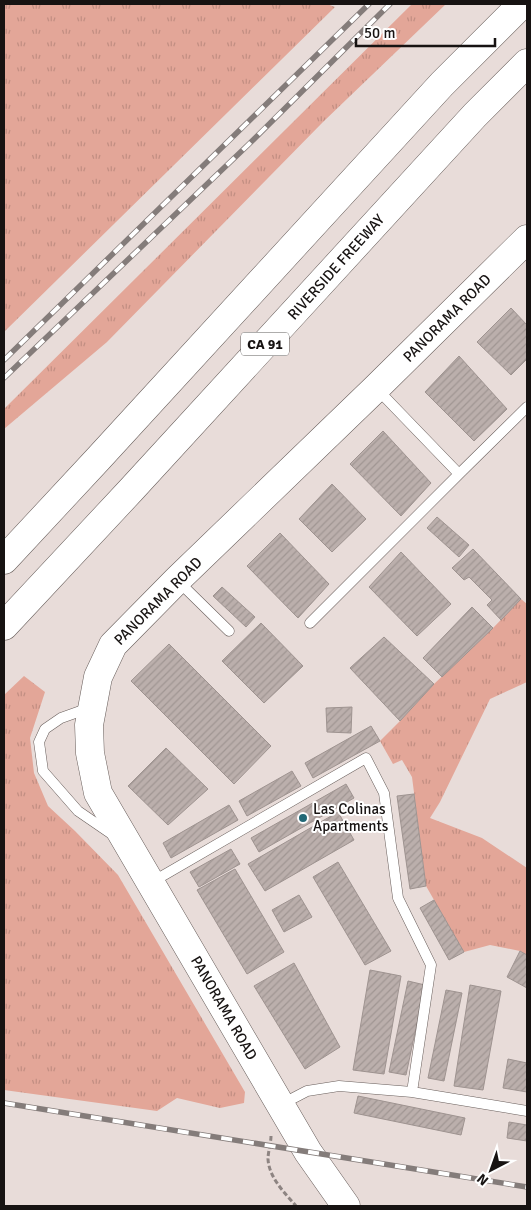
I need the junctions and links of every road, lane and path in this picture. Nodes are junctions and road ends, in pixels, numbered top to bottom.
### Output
1 (522, 4) edge
2 (527, 63) edge
3 (527, 239) edge
4 (376, 388) junction
5 (527, 407) edge
6 (459, 474) junction
7 (4, 560) edge
8 (177, 580) junction
9 (310, 623) dead end
10 (4, 626) edge
11 (229, 631) dead end
12 (92, 707) junction
13 (129, 846) junction
14 (151, 882) junction
15 (412, 1092) junction
16 (281, 1105) junction
17 (527, 1111) edge
18 (346, 1206) edge

1 - 7 main road, CA 91
2 - 10 main road, RIVERSIDE FREEWAY / CA 91
3 - 4 main road, PANORAMA ROAD
4 - 6 lane
4 - 8 main road, PANORAMA ROAD
5 - 6 lane
6 - 9 lane
8 - 11 lane
8 - 12 main road, PANORAMA ROAD
12 - 13 main road, PANORAMA ROAD
12 - 13 lane
13 - 14 main road, PANORAMA ROAD
14 - 15 lane
14 - 16 main road, PANORAMA ROAD
15 - 16 lane
15 - 17 lane
16 - 18 main road, PANORAMA ROAD

